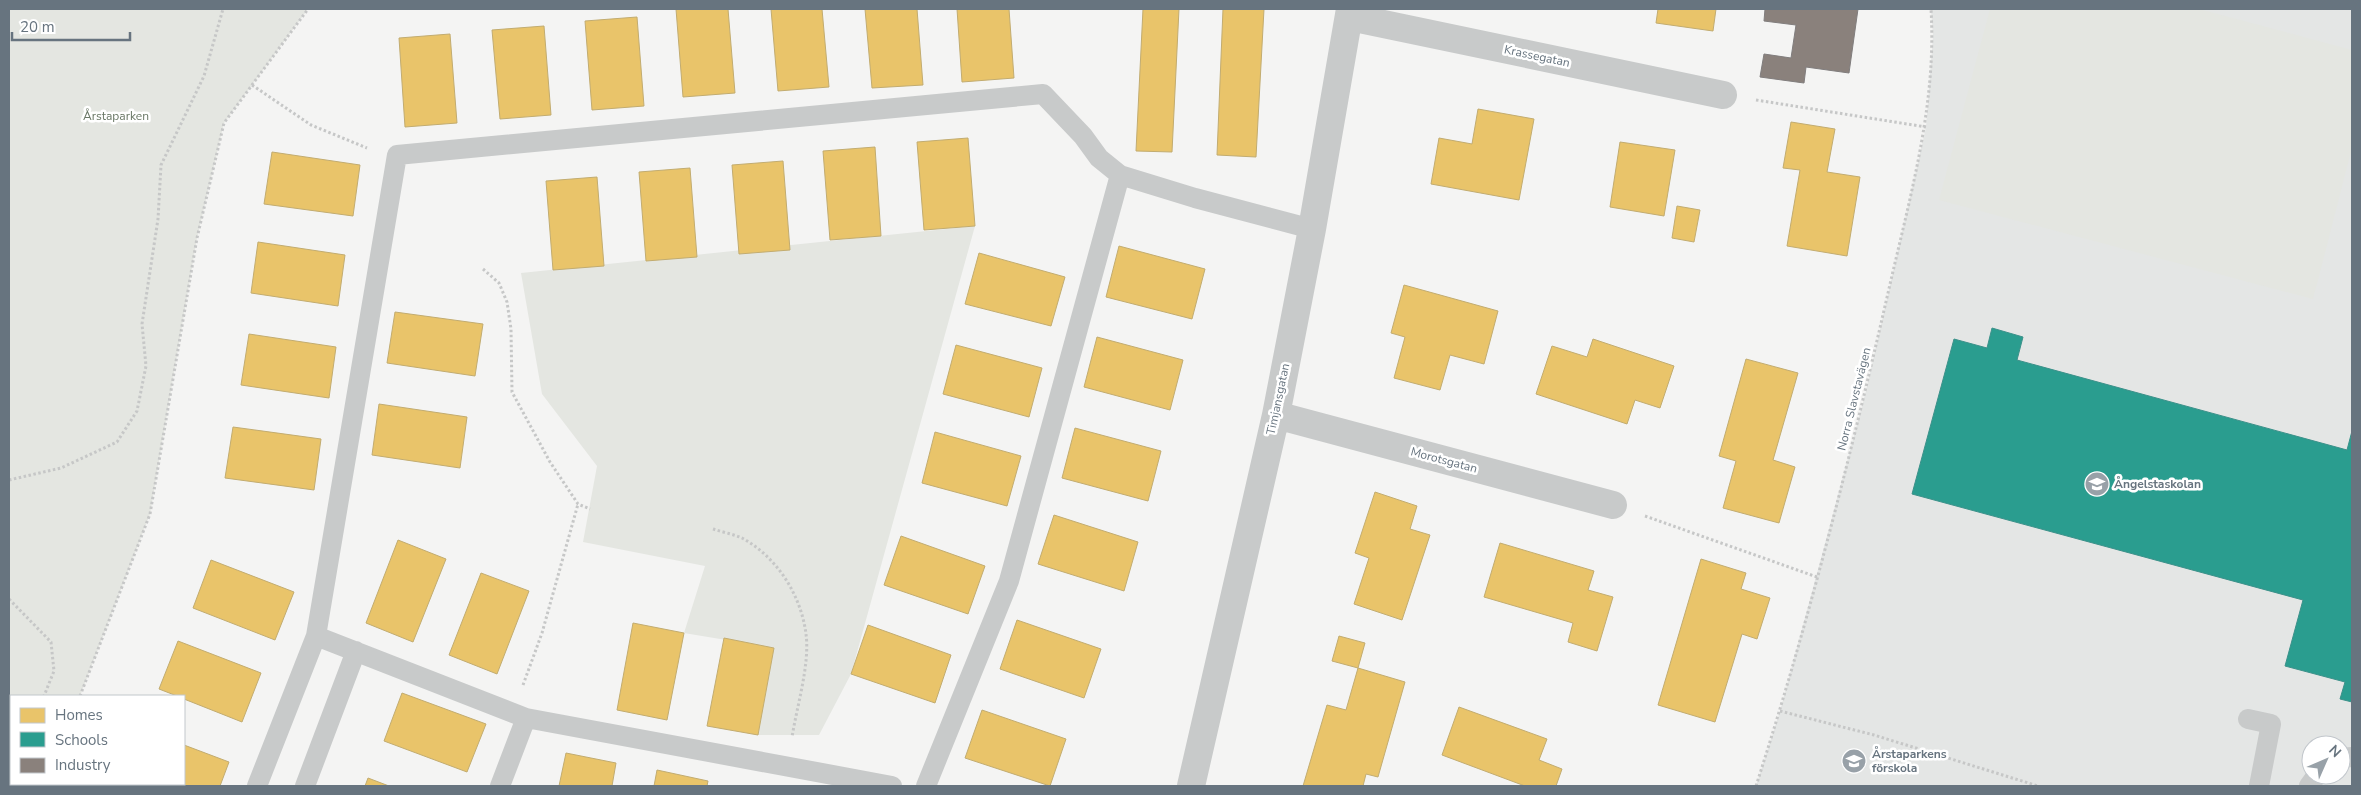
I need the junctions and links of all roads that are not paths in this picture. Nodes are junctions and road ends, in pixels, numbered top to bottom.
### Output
1 (1350, 13) edge
2 (1723, 95) road end
3 (1120, 175) junction
4 (1312, 229) junction
5 (1276, 415) junction
6 (1613, 505) road end
7 (316, 636) junction
8 (356, 651) junction
9 (521, 716) junction
10 (2248, 719) dead end
11 (257, 786) edge
12 (305, 786) edge
13 (500, 786) edge
14 (892, 786) edge
15 (926, 786) edge
16 (1191, 786) edge
17 (2259, 786) edge

1 - 2 street, Krassegatan
1 - 4 street, Timjansgatan
3 - 4 lane
3 - 7 lane
3 - 15 lane
4 - 5 street, Timjansgatan
5 - 6 street, Morotsgatan
5 - 16 street, Timjansgatan
7 - 8 lane
7 - 11 lane
8 - 9 lane
8 - 12 lane
9 - 13 lane
9 - 14 lane
10 - 17 lane

